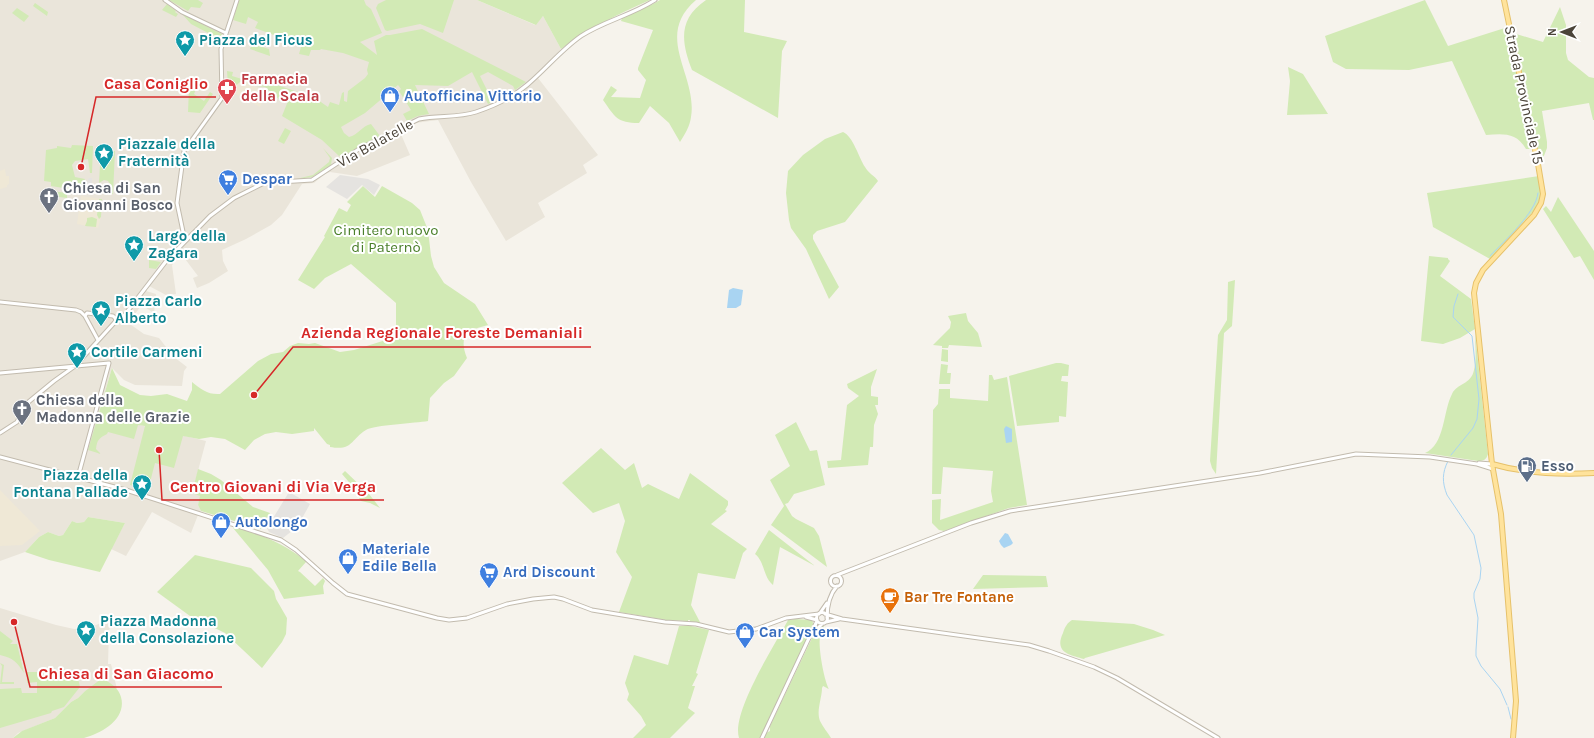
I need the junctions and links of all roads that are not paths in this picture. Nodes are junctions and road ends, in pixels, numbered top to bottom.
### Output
1 (165, 0) edge
2 (237, 0) edge
3 (655, 0) edge
4 (1504, 0) edge
5 (226, 33) junction
6 (185, 241) junction
7 (0, 302) edge
8 (85, 316) junction
9 (113, 316) junction
10 (120, 318) junction
11 (116, 322) junction
12 (97, 342) junction
13 (75, 366) junction
14 (0, 373) edge
15 (0, 433) edge
16 (1491, 456) junction
17 (0, 457) edge
18 (1484, 463) junction
19 (1477, 464) junction
20 (1492, 464) junction
21 (1499, 467) junction
22 (1491, 469) junction
23 (1594, 473) edge
24 (1494, 476) junction
25 (78, 477) junction
26 (851, 571) junction
27 (838, 576) junction
28 (842, 581) junction
29 (832, 584) junction
30 (837, 586) junction
31 (819, 614) junction
32 (802, 616) junction
33 (825, 618) junction
34 (842, 619) junction
35 (817, 620) junction
36 (811, 636) junction
37 (762, 738) edge
38 (1218, 738) edge
39 (1513, 738) edge

1 - 5 street
2 - 5 street
3 - 6 street, Via Balatelle
4 - 16 main road, Strada Provinciale 15
5 - 6 street
6 - 10 street, Via Balatelle
7 - 8 street
8 - 9 street
8 - 12 street
9 - 10 street
9 - 11 street
10 - 11 street, Via Balatelle
11 - 12 street, Via Balatelle
12 - 13 street, Via Balatelle
13 - 14 street
13 - 15 street, Via Balatelle
13 - 25 street
16 - 18 street
16 - 20 main road
16 - 21 main road
17 - 25 street
18 - 19 street
18 - 20 street
19 - 22 street
19 - 26 street
20 - 21 main road
20 - 22 main road
21 - 22 main road
21 - 23 main road
21 - 24 main road
22 - 24 main road
24 - 39 main road
25 - 32 street
26 - 27 street
26 - 28 street
27 - 28 street
27 - 29 street
28 - 30 street
29 - 30 street
29 - 31 street
30 - 33 street
31 - 32 street
31 - 33 street
31 - 35 street
32 - 35 street
33 - 34 street
33 - 34 street
33 - 35 street
33 - 36 street
34 - 38 street
35 - 36 street
36 - 37 street

